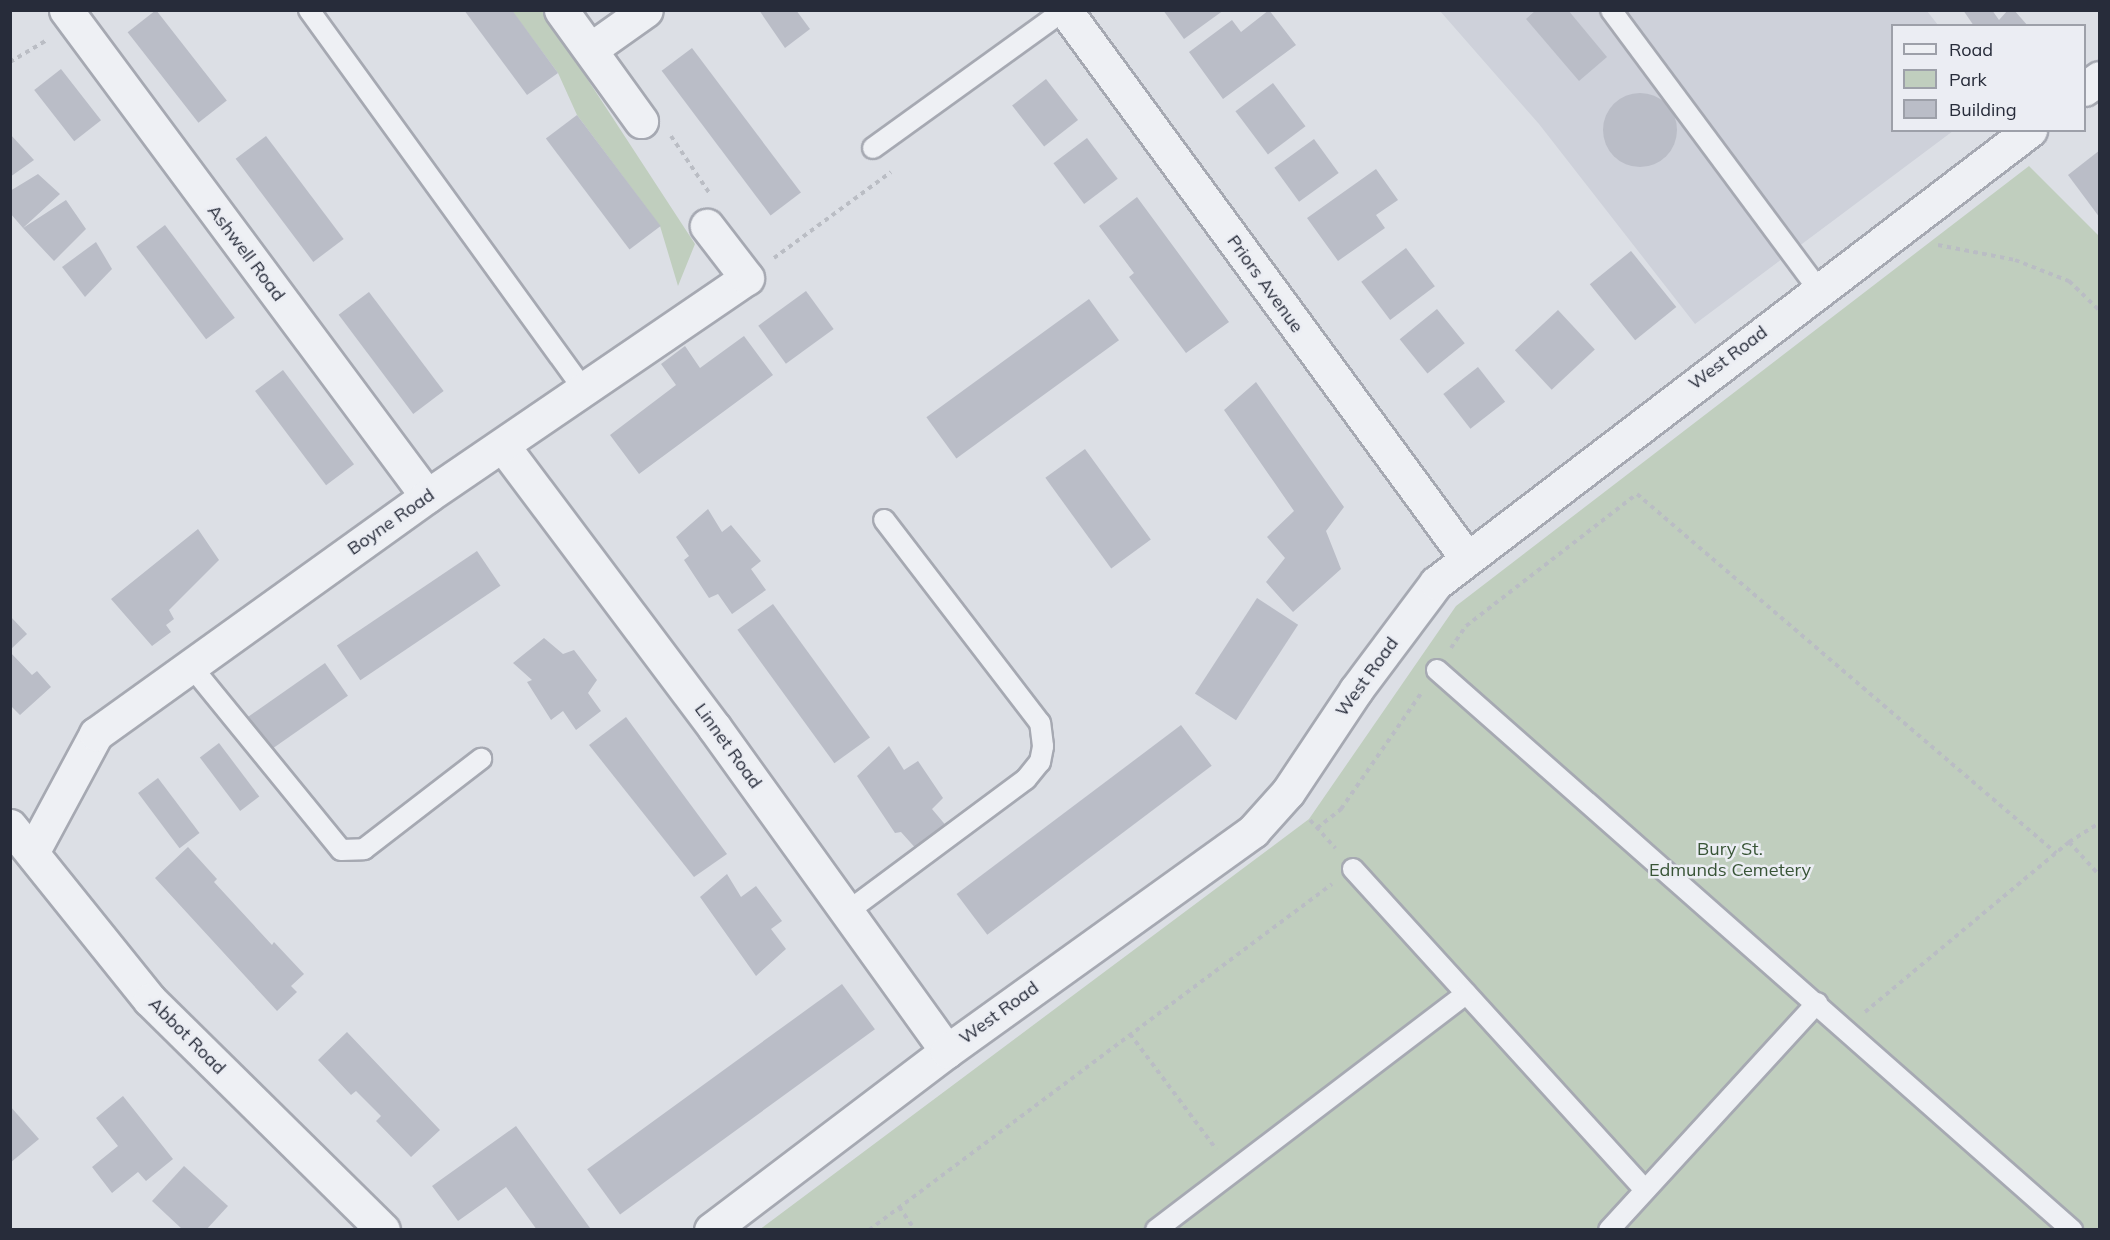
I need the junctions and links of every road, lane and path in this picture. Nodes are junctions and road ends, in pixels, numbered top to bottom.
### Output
1 (309, 10) edge
2 (561, 10) edge
3 (646, 10) edge
4 (1064, 10) edge
5 (1611, 10) edge
6 (58, 24) edge
7 (591, 49) junction
8 (10, 62) edge
9 (2100, 78) edge
10 (2086, 88) edge
11 (641, 121) joint
12 (2027, 132) edge
13 (873, 148) dead end
14 (707, 226) joint
15 (1929, 243) dead end
16 (1819, 290) junction
17 (2100, 310) edge
18 (584, 390) junction
19 (502, 446) junction
20 (427, 496) junction
21 (884, 520) dead end
22 (1466, 557) junction
23 (191, 666) junction
24 (1437, 670) junction
25 (481, 759) dead end
26 (1288, 792) junction
27 (2100, 823) edge
28 (10, 826) edge
29 (1317, 828) junction
30 (2069, 842) junction
31 (33, 851) junction
32 (2056, 852) junction
33 (1353, 869) junction
34 (2100, 876) edge
35 (847, 912) junction
36 (1466, 994) junction
37 (1817, 1003) junction
38 (1846, 1028) junction
39 (1130, 1034) junction
40 (947, 1051) junction
41 (1233, 1172) junction
42 (1644, 1190) junction
43 (899, 1207) junction
44 (383, 1230) edge
45 (711, 1230) edge
46 (869, 1230) edge
47 (915, 1230) edge
48 (1156, 1230) edge
49 (1609, 1230) edge
50 (2072, 1230) edge

1 - 18 lane
2 - 7 street
3 - 7 street
4 - 13 lane
4 - 22 street, Priors Avenue
5 - 16 lane
6 - 8 path
6 - 20 street, Ashwell Road
7 - 11 street
9 - 10 street
11 - 14 path
12 - 16 street, West Road
14 - 18 street, Boyne Road
15 - 17 path
16 - 22 street, West Road
18 - 19 street, Boyne Road
19 - 20 street, Boyne Road
19 - 35 street, Linnet Road
20 - 23 street, Boyne Road
21 - 35 lane
22 - 26 street, West Road
23 - 25 lane
23 - 31 street, Boyne Road
24 - 29 path
24 - 32 path
24 - 37 lane
26 - 29 path
26 - 40 street, West Road
27 - 30 path
28 - 31 street, Abbot Road
29 - 33 path
30 - 32 path
30 - 34 path
31 - 44 street, Abbot Road
32 - 38 path
33 - 36 lane
33 - 39 path
35 - 40 street, Linnet Road
36 - 41 lane
36 - 42 lane
37 - 38 lane
37 - 42 lane
38 - 50 lane
39 - 41 path
39 - 43 path
40 - 45 street, West Road
41 - 48 lane
42 - 49 lane
43 - 46 path
43 - 47 path

